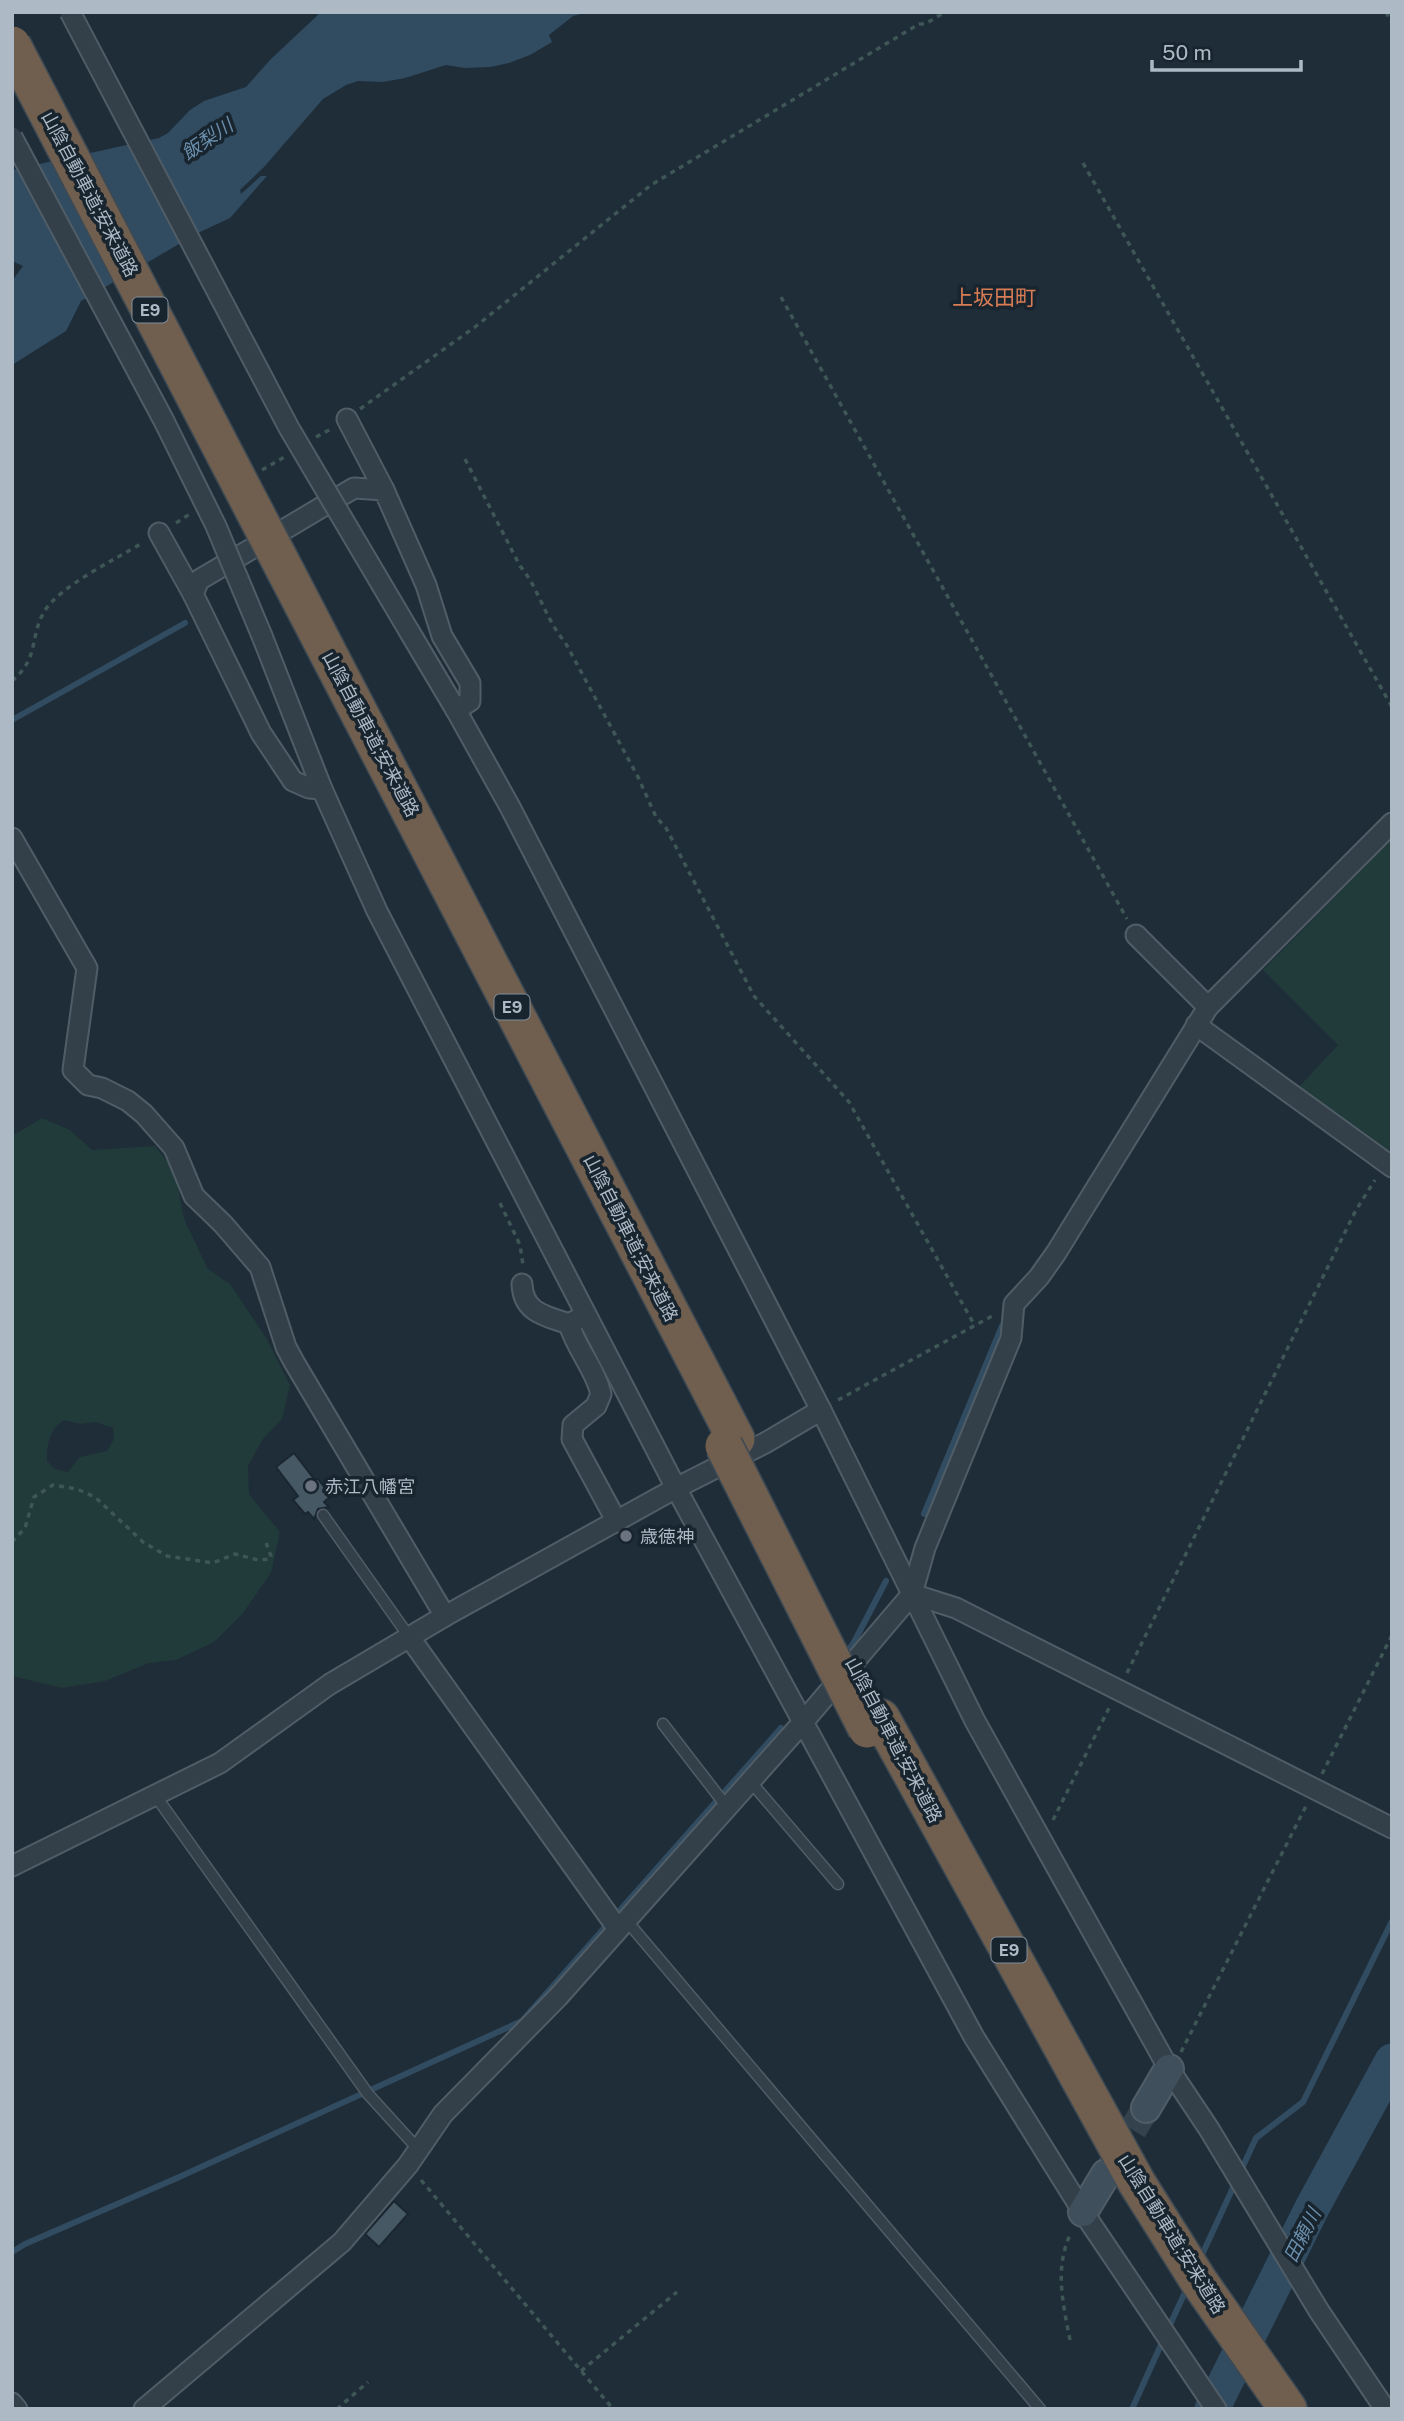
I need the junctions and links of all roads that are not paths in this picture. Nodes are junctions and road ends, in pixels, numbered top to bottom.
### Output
1 (70, 12) edge
2 (12, 45) edge
3 (12, 74) edge
4 (12, 137) edge
5 (347, 419) road end
6 (384, 489) junction
7 (159, 533) road end
8 (282, 577) junction
9 (193, 594) junction
10 (456, 710) junction
11 (322, 789) junction
12 (1392, 823) edge
13 (13, 841) edge
14 (1136, 935) road end
15 (1208, 1007) junction
16 (1196, 1025) junction
17 (1389, 1165) edge
18 (522, 1284) road end
19 (577, 1320) junction
20 (821, 1409) junction
21 (676, 1488) junction
22 (323, 1515) dead end
23 (617, 1522) junction
24 (912, 1594) junction
25 (445, 1616) junction
26 (410, 1638) junction
27 (804, 1721) junction
28 (663, 1724) dead end
29 (750, 1782) junction
30 (155, 1795) junction
31 (722, 1801) junction
32 (1392, 1828) edge
33 (12, 1866) edge
34 (838, 1884) dead end
35 (617, 1922) junction
36 (1169, 2069) junction
37 (1146, 2108) tunnel mouth
38 (413, 2157) junction
39 (1124, 2181) junction
40 (1083, 2213) junction
41 (12, 2403) edge
42 (17, 2409) edge
43 (144, 2409) edge
44 (1040, 2409) edge
45 (1216, 2409) edge
46 (1274, 2409) edge
47 (1288, 2409) edge
48 (1385, 2409) edge

1 - 10 street, bridge
2 - 8 highway, 山陰自動車道;安来道路 / E9, bridge
3 - 8 highway, 山陰自動車道;安来道路 / E9
4 - 11 street, bridge
5 - 6 street
6 - 9 street
6 - 10 street
7 - 9 street
8 - 39 highway, 山陰自動車道;安来道路 / E9, bridge
9 - 11 street
10 - 20 street
11 - 19 street
12 - 15 street
13 - 25 street
14 - 15 street
15 - 16 street
16 - 17 street
16 - 24 street
18 - 19 street
19 - 21 street
19 - 23 street
20 - 21 street
20 - 24 street
21 - 23 street
21 - 27 street
22 - 26 lane
23 - 25 street
24 - 27 street
24 - 32 street
24 - 36 street
25 - 26 street
26 - 30 street
26 - 35 street
27 - 29 street
27 - 40 street
28 - 31 lane
29 - 31 street
29 - 34 lane
30 - 33 street
30 - 38 lane
31 - 35 street
35 - 38 street
35 - 44 lane
36 - 37 street
36 - 48 street
38 - 43 street
39 - 40 street
39 - 46 highway, 山陰自動車道;安来道路 / E9
39 - 47 highway, 山陰自動車道;安来道路 / E9
40 - 45 street
41 - 42 street

